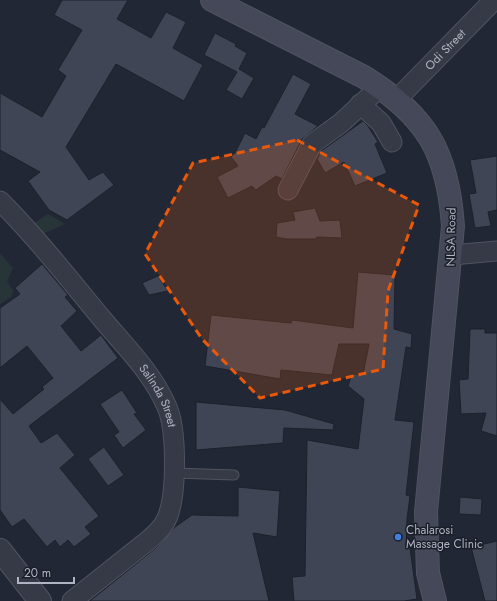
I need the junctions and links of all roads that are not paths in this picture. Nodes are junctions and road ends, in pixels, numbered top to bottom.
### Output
1 (212, 0) edge
2 (494, 0) edge
3 (388, 93) junction
4 (360, 104) junction
5 (392, 142) dead end
6 (288, 190) dead end
7 (0, 201) edge
8 (497, 251) edge
9 (452, 255) junction
10 (174, 473) junction
11 (234, 475) dead end
12 (0, 550) edge
13 (40, 601) edge
14 (72, 601) edge
15 (435, 601) edge

1 - 3 main road, NLSA Road
2 - 3 street, Odi Street
3 - 4 street, Odi Street
3 - 9 main road, NLSA Road
4 - 5 street
4 - 6 street, Odi Street
7 - 10 street, Salinda Street
8 - 9 street
9 - 15 main road, NLSA Road
10 - 11 lane
10 - 14 street, Salinda Street
12 - 13 street

